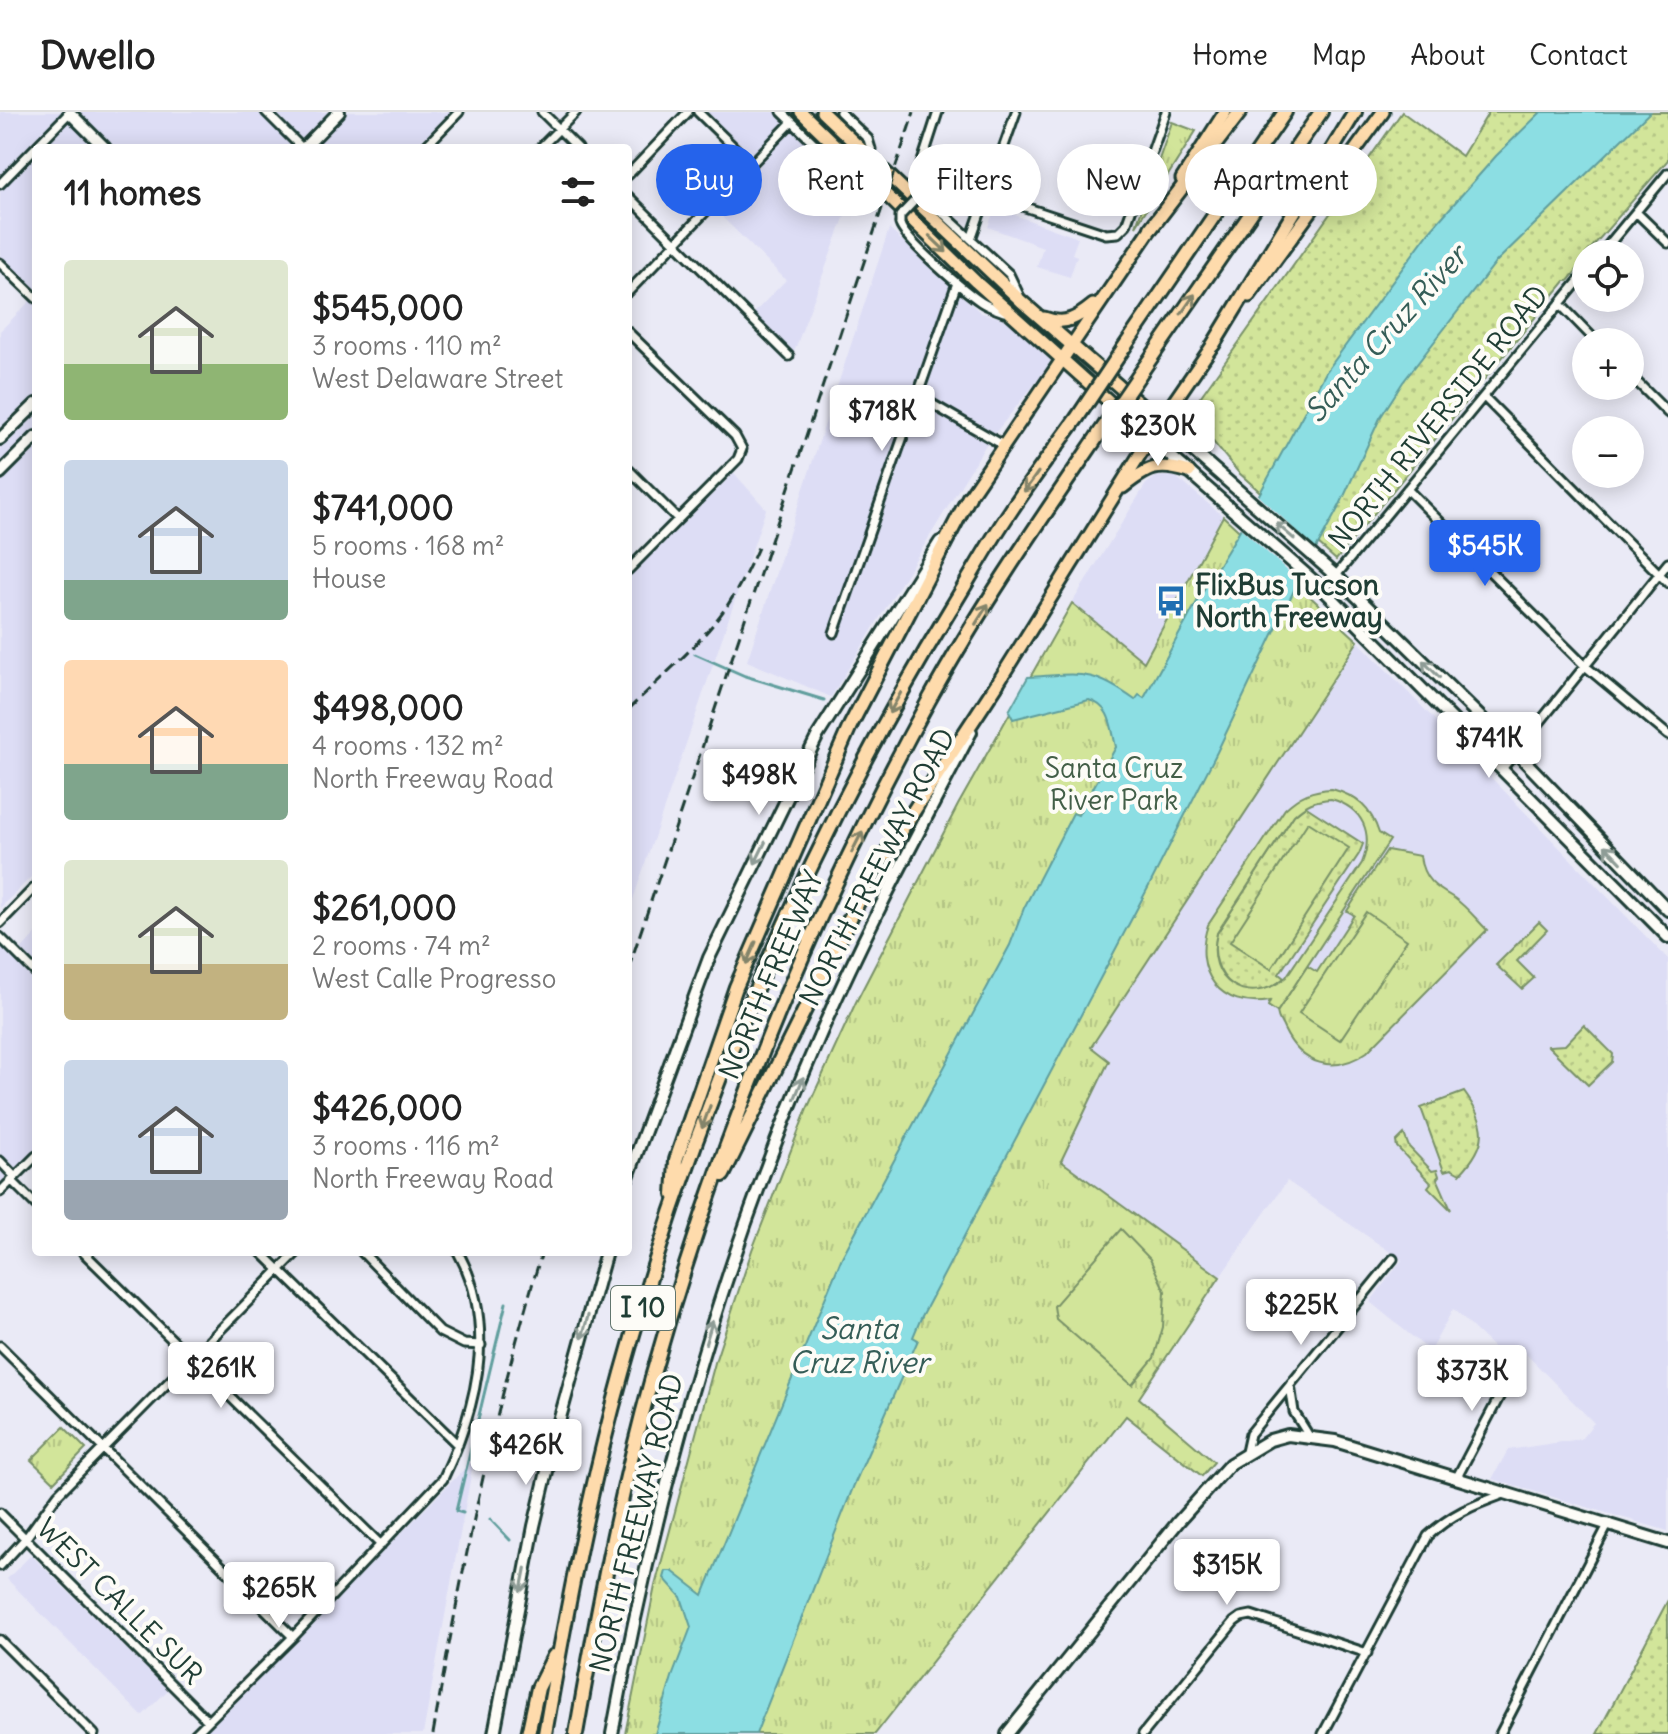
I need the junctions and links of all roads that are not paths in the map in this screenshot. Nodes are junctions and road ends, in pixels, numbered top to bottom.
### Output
1 (70, 112) edge
2 (266, 112) edge
3 (339, 112) edge
4 (459, 112) edge
5 (542, 112) edge
6 (576, 112) edge
7 (688, 112) edge
8 (698, 112) edge
9 (782, 112) edge
10 (801, 112) edge
11 (822, 112) edge
12 (840, 112) edge
13 (938, 112) edge
14 (1016, 112) edge
15 (1166, 112) edge
16 (1225, 112) edge
17 (1240, 112) edge
18 (1285, 112) edge
19 (1321, 112) edge
20 (1355, 112) edge
21 (1383, 112) edge
22 (792, 122) junction
23 (559, 129) junction
24 (39, 144) edge
25 (101, 144) edge
26 (299, 144) edge
27 (307, 144) edge
28 (428, 144) edge
29 (544, 144) edge
30 (574, 144) edge
31 (731, 144) edge
32 (928, 144) edge
33 (1004, 144) edge
34 (32, 151) edge
35 (762, 153) edge
36 (632, 171) edge
37 (1668, 173) edge
38 (0, 184) edge
39 (632, 200) edge
40 (908, 208) edge
41 (1041, 212) edge
42 (1636, 212) junction
43 (701, 216) edge
44 (944, 216) edge
45 (979, 216) edge
46 (1151, 228) junction
47 (971, 239) junction
48 (1613, 240) edge
49 (676, 242) junction
50 (1668, 243) edge
51 (0, 263) edge
52 (957, 283) junction
53 (632, 288) edge
54 (1572, 289) edge
55 (32, 294) edge
56 (1104, 296) junction
57 (1021, 301) junction
58 (1560, 304) junction
59 (1010, 314) junction
60 (1040, 317) junction
61 (1583, 328) edge
62 (632, 336) edge
63 (1072, 344) junction
64 (1213, 345) junction
65 (789, 356) dead end
66 (1062, 359) junction
67 (1644, 389) edge
68 (918, 396) junction
69 (1484, 397) junction
70 (32, 408) edge
71 (1668, 413) edge
72 (1160, 422) junction
73 (1150, 438) junction
74 (0, 439) edge
75 (32, 441) edge
76 (1003, 445) junction
77 (1189, 472) junction
78 (0, 473) edge
79 (632, 473) edge
80 (1407, 489) junction
81 (1117, 492) junction
82 (969, 497) junction
83 (678, 519) junction
84 (1668, 563) edge
85 (632, 566) edge
86 (1658, 575) junction
87 (1336, 576) junction
88 (1668, 583) edge
89 (1324, 590) junction
90 (834, 633) dead end
91 (1584, 665) junction
92 (997, 684) junction
93 (1668, 735) edge
94 (1516, 752) junction
95 (1502, 769) junction
96 (32, 890) edge
97 (1668, 910) edge
98 (0, 923) edge
99 (1667, 933) edge
100 (0, 937) edge
101 (32, 969) edge
102 (32, 1160) edge
103 (0, 1161) edge
104 (632, 1166) edge
105 (13, 1178) junction
106 (0, 1192) edge
107 (32, 1200) edge
108 (673, 1209) junction
109 (699, 1225) junction
110 (87, 1256) edge
111 (265, 1256) edge
112 (293, 1256) edge
113 (366, 1256) edge
114 (460, 1256) edge
115 (605, 1256) edge
116 (1393, 1259) dead end
117 (279, 1270) junction
118 (481, 1345) junction
119 (0, 1346) edge
120 (191, 1359) junction
121 (1517, 1363) dead end
122 (1290, 1385) junction
123 (1309, 1436) junction
124 (458, 1445) junction
125 (104, 1448) junction
126 (1246, 1452) junction
127 (1456, 1479) junction
128 (1506, 1493) junction
129 (0, 1513) edge
130 (1609, 1523) junction
131 (26, 1538) junction
132 (1668, 1543) edge
133 (381, 1545) junction
134 (0, 1566) edge
135 (293, 1637) junction
136 (0, 1640) edge
137 (561, 1642) junction
138 (1367, 1653) junction
139 (208, 1721) junction
140 (94, 1734) edge
141 (195, 1734) edge
142 (494, 1734) edge
143 (528, 1734) edge
144 (545, 1734) edge
145 (576, 1734) edge
146 (612, 1734) edge
147 (1007, 1734) edge
148 (1143, 1734) edge
149 (1323, 1734) edge
150 (1500, 1734) edge

1 - 24 street
1 - 25 main road
2 - 26 street
3 - 27 main road
4 - 28 street
5 - 23 street
6 - 23 street
7 - 36 street
8 - 31 street
9 - 22 street
10 -> 59 main road
11 - 57 main road
12 - 22 street, bridge
13 - 32 street
14 - 33 street
15 - 41 street
16 - 46 main road
17 - 46 highway
18 -> 108 highway, NORTH FREEWAY / I 10, bridge
109 -> 19 highway, NORTH FREEWAY / I 10, bridge
20 - 64 highway
21 - 64 main road, NORTH FREEWAY ROAD
22 - 35 street
23 - 29 street
23 - 30 street
34 - 38 street
37 - 42 street
39 - 49 street
40 - 52 street, bridge
42 - 48 street
42 - 50 street
43 - 49 street
44 - 47 street
45 - 47 street
46 - 56 main road
47 - 57 street
49 - 53 street
49 - 65 street
51 - 55 street
52 - 59 street
52 - 68 street
54 - 58 street, NORTH RIVERSIDE ROAD
56 - 60 main road
56 - 63 main road
57 - 60 main road
58 - 61 street
58 - 69 street, NORTH RIVERSIDE ROAD
59 - 66 main road
60 - 63 main road
62 - 83 street
63 - 66 main road
63 - 72 main road
64 - 72 main road, NORTH FREEWAY ROAD
66 - 73 main road
66 - 76 main road
67 - 71 street
68 - 76 street
68 - 90 street
69 - 80 street, NORTH RIVERSIDE ROAD
69 - 86 street
70 - 74 main road
72 - 73 main road, NORTH FREEWAY ROAD
87 -> 72 main road
73 - 77 main road
73 - 81 main road, NORTH FREEWAY ROAD
75 - 78 main road
76 - 82 main road
77 - 81 main road
77 - 89 main road
79 - 83 street
80 - 87 street, NORTH RIVERSIDE ROAD
80 - 91 street
81 - 92 main road, NORTH FREEWAY ROAD
82 -> 104 main road
82 -> 108 highway
83 - 85 street
84 - 86 street
86 - 88 street
86 - 91 street
87 - 89 street, NORTH RIVERSIDE ROAD
94 -> 87 main road
89 - 95 main road
91 - 93 street
91 - 94 street
92 - 109 highway
146 -> 92 main road, NORTH FREEWAY ROAD
94 - 95 street
97 -> 94 main road
95 - 99 main road
96 - 98 street
100 - 101 street
102 - 105 street
103 - 105 street
105 - 106 street
105 - 107 street
108 - 137 highway, NORTH FREEWAY / I 10
109 - 145 highway, NORTH FREEWAY / I 10
110 - 120 street
111 - 117 street
112 - 117 street
113 - 118 street
114 - 118 street
115 -> 142 main road
116 - 122 street
117 - 120 street
117 - 124 street
118 - 124 street
119 - 125 street
120 - 125 street
120 - 133 street
121 - 127 street
122 - 123 street
122 - 126 street
123 - 126 main road
123 - 127 main road
124 - 133 street
125 - 131 street
125 - 135 street
126 - 147 main road
127 - 128 main road
128 - 130 main road
128 - 138 street
129 - 131 street, WEST CALLE SUR
130 - 132 main road
130 - 150 street
131 - 134 street
131 - 139 street, WEST CALLE SUR
133 - 135 street
135 - 139 street
136 - 140 street
137 - 143 highway
137 - 144 highway, NORTH FREEWAY / I 10
138 - 148 street
138 - 149 street
139 - 141 street

